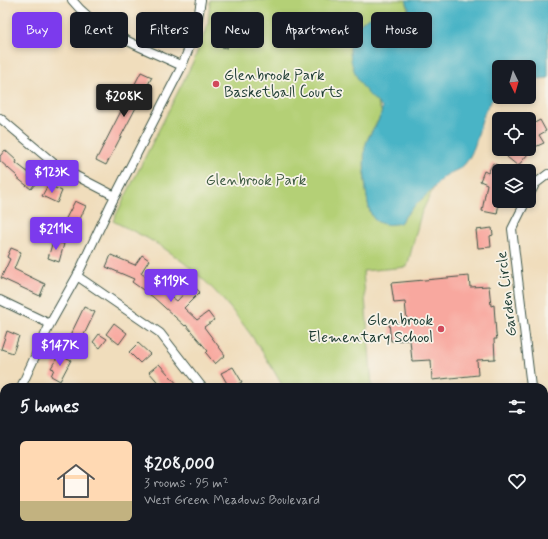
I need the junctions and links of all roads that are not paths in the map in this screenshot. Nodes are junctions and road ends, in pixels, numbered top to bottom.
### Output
1 (72, 0) edge
2 (201, 0) edge
3 (182, 66) junction
4 (0, 118) edge
5 (548, 174) edge
6 (536, 183) edge
7 (115, 196) junction
8 (522, 208) edge
9 (77, 276) junction
10 (0, 300) edge
11 (50, 324) junction
12 (24, 383) edge
13 (199, 383) edge
14 (531, 383) edge

1 - 3 street
2 - 3 street
3 - 7 street
4 - 7 street
5 - 6 street
7 - 9 street
8 - 14 street, Garden Circle
9 - 11 street
9 - 13 street
10 - 11 street
11 - 12 street

